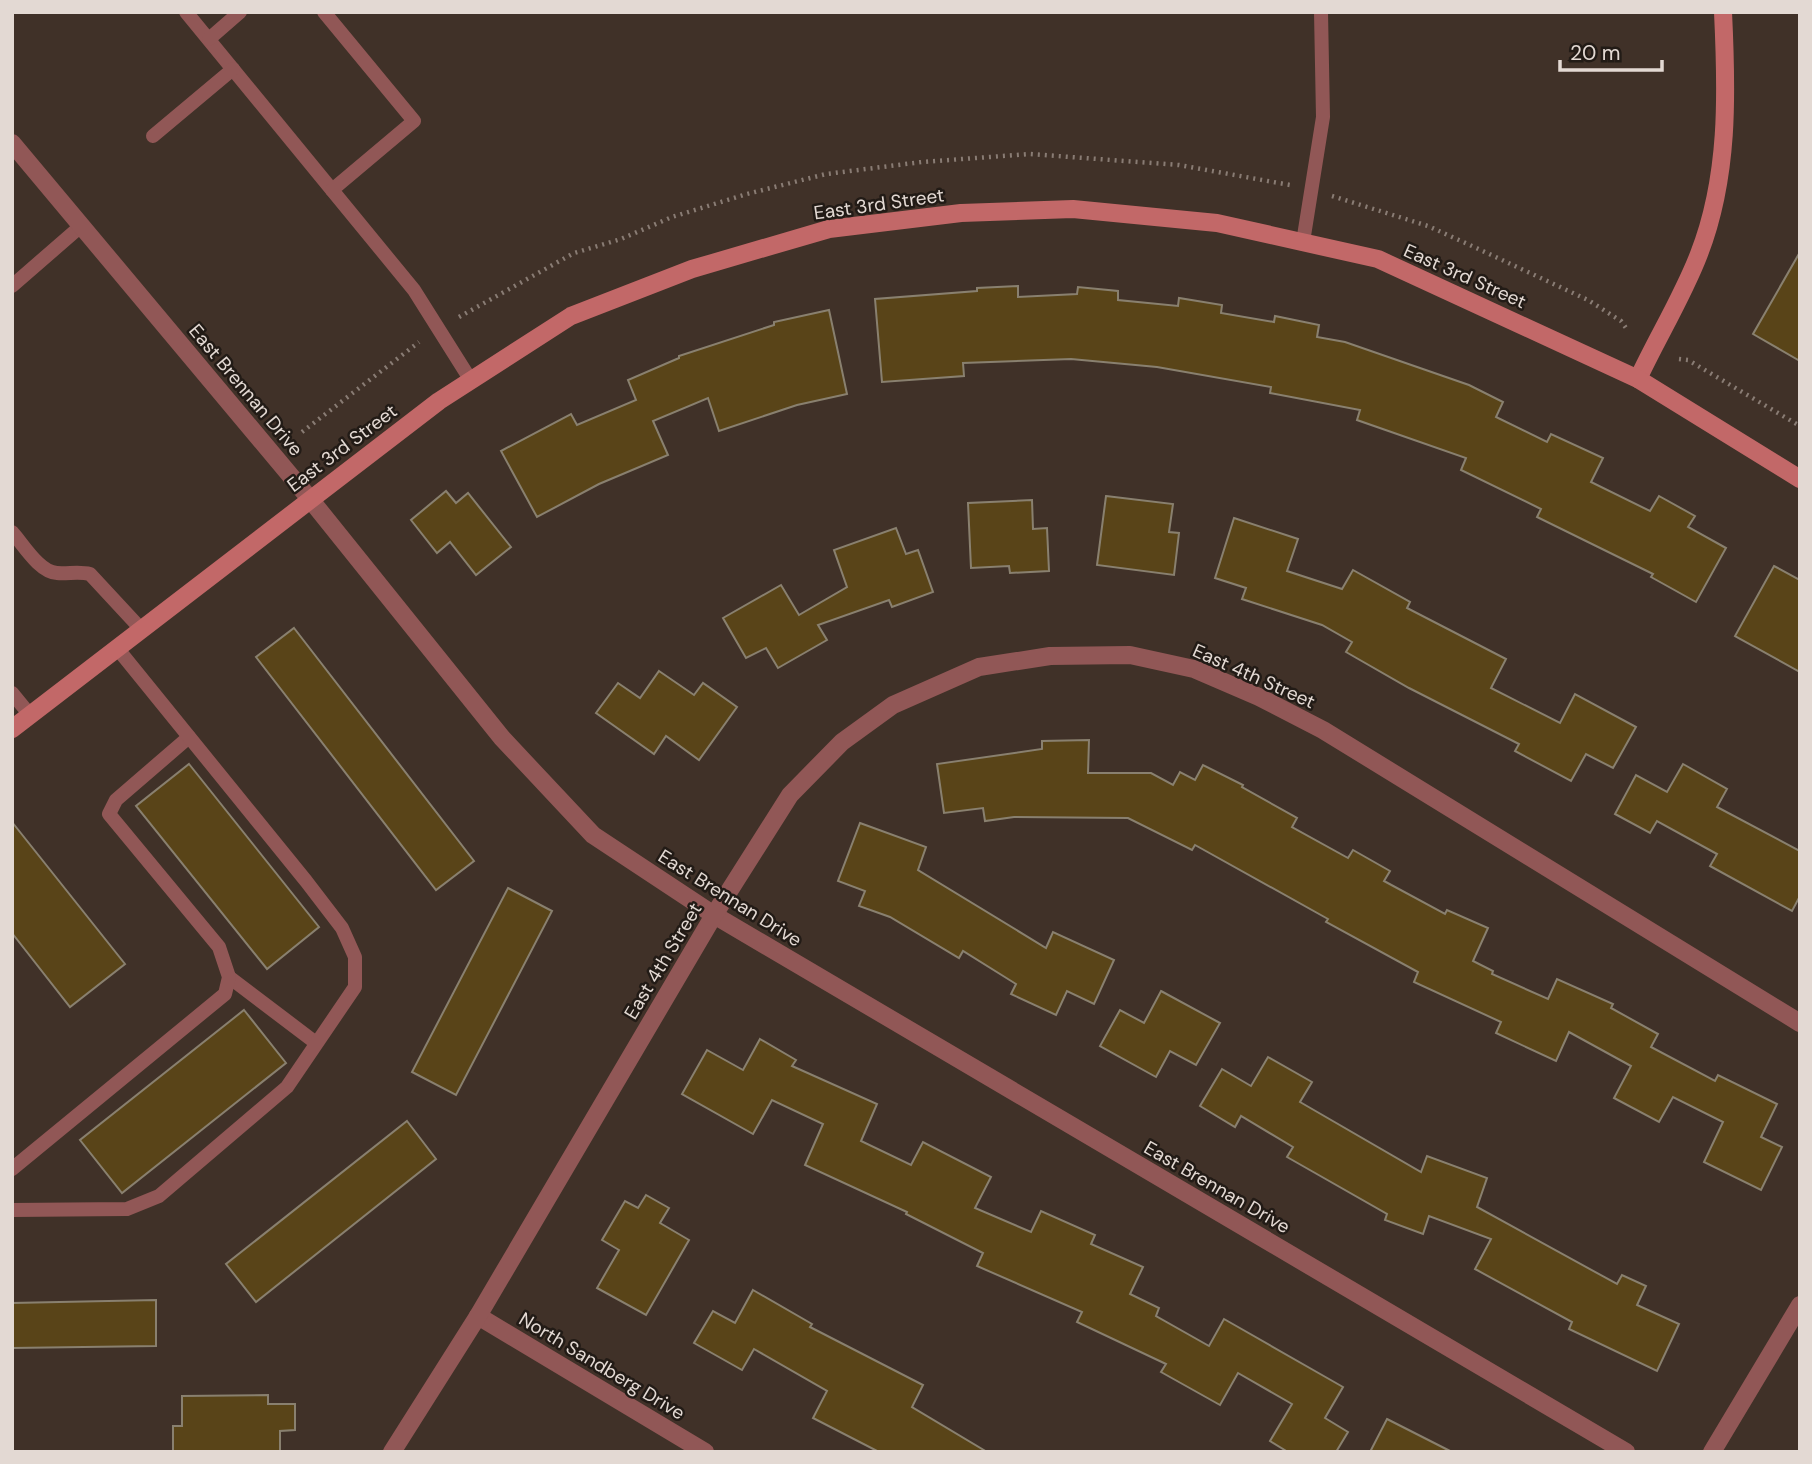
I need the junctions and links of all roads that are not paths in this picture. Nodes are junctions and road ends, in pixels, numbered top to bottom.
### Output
1 (186, 12) edge
2 (240, 12) edge
3 (324, 12) edge
4 (1321, 12) edge
5 (1723, 12) edge
6 (208, 39) junction
7 (233, 69) junction
8 (153, 136) dead end
9 (12, 143) edge
10 (332, 190) junction
11 (81, 226) junction
12 (1303, 242) junction
13 (12, 286) edge
14 (470, 379) junction
15 (1638, 379) junction
16 (1800, 479) edge
17 (310, 499) junction
18 (12, 532) edge
19 (142, 629) junction
20 (117, 648) junction
21 (12, 693) edge
22 (30, 715) junction
23 (12, 729) edge
24 (189, 737) junction
25 (713, 915) junction
26 (229, 977) junction
27 (1800, 1023) edge
28 (317, 1043) junction
29 (12, 1169) edge
30 (12, 1210) edge
31 (1800, 1305) edge
32 (478, 1316) junction
33 (393, 1452) edge
34 (705, 1452) edge
35 (1626, 1452) edge
36 (1712, 1452) edge

1 - 6 lane
2 - 6 lane
3 - 10 lane
4 - 12 lane
5 - 15 street
6 - 7 lane
7 - 8 lane
7 - 10 lane
9 - 11 street, East Brennan Drive
10 - 14 lane
11 - 13 lane
11 - 17 street, East Brennan Drive
12 - 14 street, East 3rd Street
12 - 15 street, East 3rd Street
14 - 17 street, East 3rd Street
15 - 16 street, East 3rd Street
17 - 19 street, East 3rd Street
17 - 25 street, East Brennan Drive
18 - 19 lane
19 - 20 street, East 3rd Street
20 - 22 street, East 3rd Street
20 - 24 lane
21 - 22 lane
22 - 23 street, East 3rd Street
24 - 26 lane
24 - 28 lane
25 - 27 street, East 4th Street
25 - 32 street, East 4th Street
25 - 35 street, East Brennan Drive
26 - 28 lane
26 - 29 lane
28 - 30 lane
31 - 36 street
32 - 33 street, East 4th Street
32 - 34 street, North Sandberg Drive

